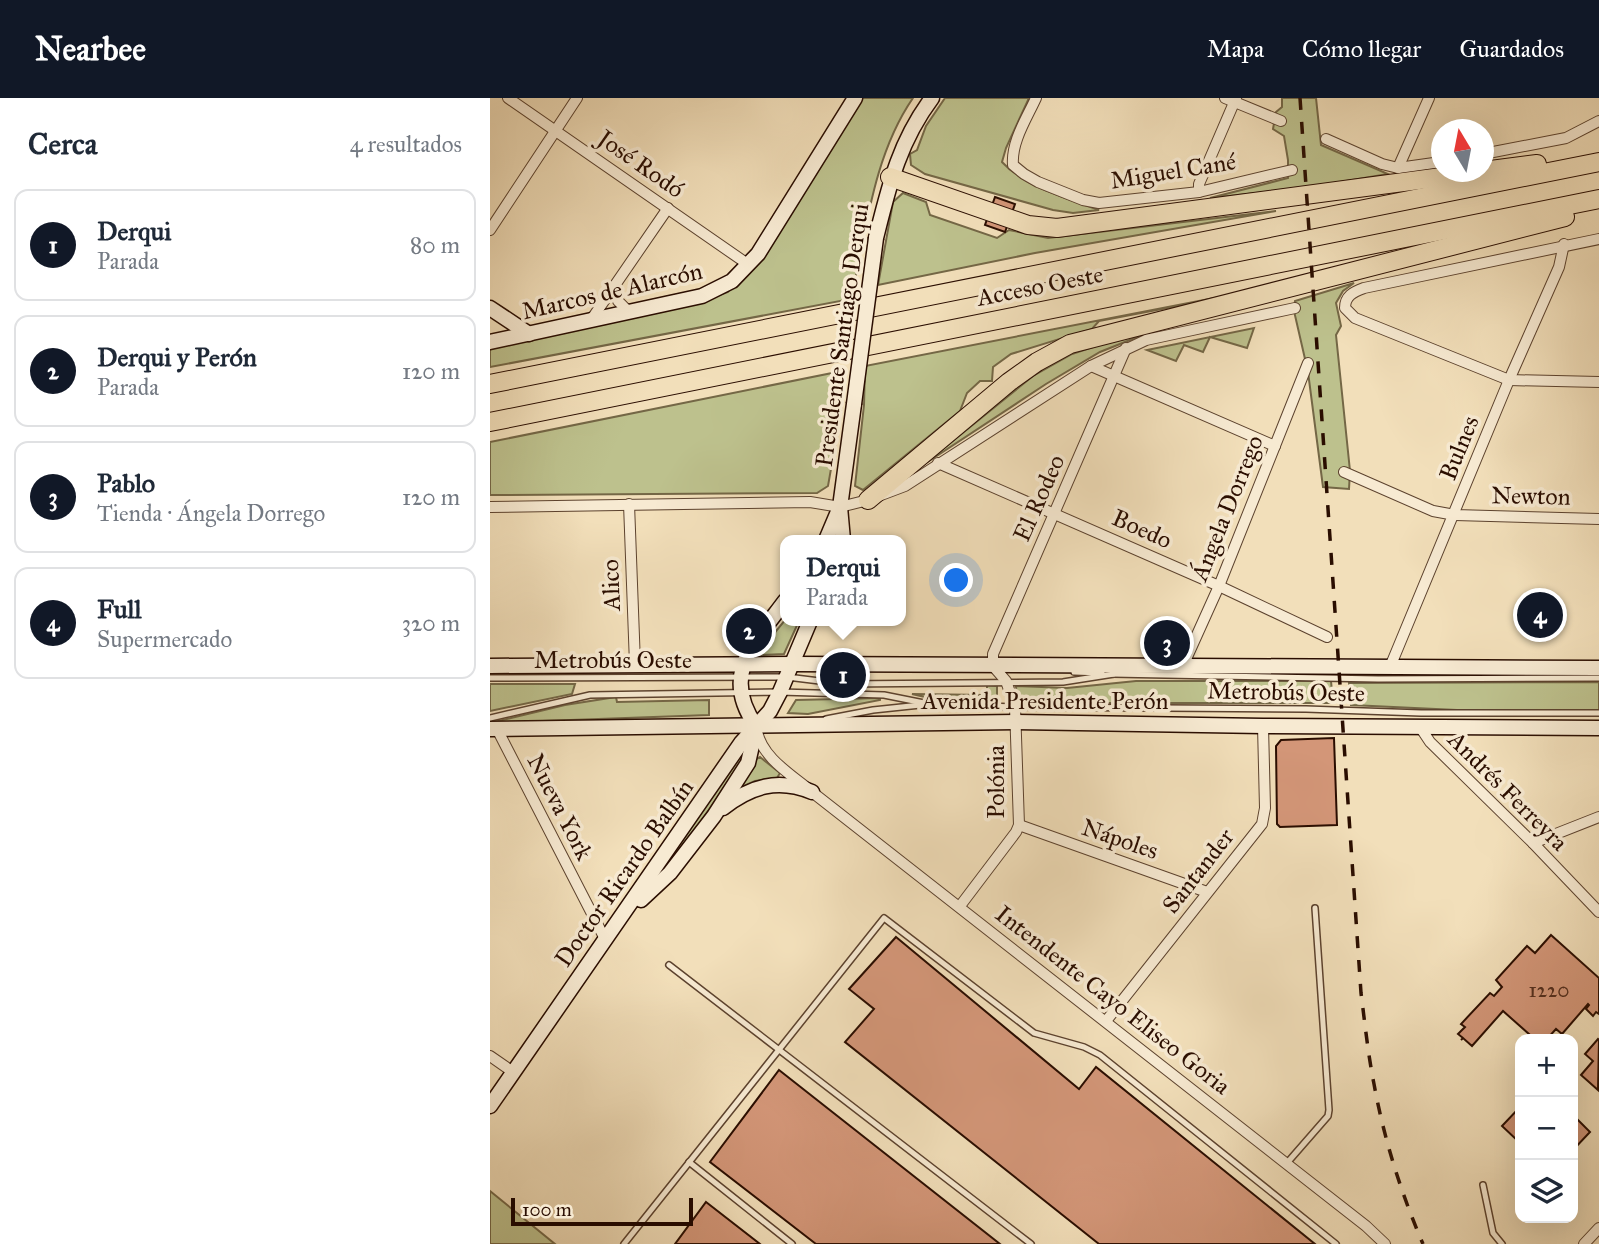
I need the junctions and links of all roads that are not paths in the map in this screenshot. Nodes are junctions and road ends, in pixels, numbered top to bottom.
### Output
1 (508, 98) edge
2 (577, 98) edge
3 (855, 98) edge
4 (932, 98) edge
5 (1036, 98) edge
6 (1429, 98) edge
7 (1232, 99) edge
8 (1281, 121) dead end
9 (1599, 121) edge
10 (555, 131) junction
11 (1326, 139) dead end
12 (1494, 152) edge
13 (1599, 155) edge
14 (1599, 162) edge
15 (1431, 163) edge
16 (1398, 168) junction
17 (1494, 169) edge
18 (1292, 170) dead end
19 (890, 177) junction
20 (1431, 178) edge
21 (1199, 192) junction
22 (1599, 199) edge
23 (668, 208) junction
24 (1599, 208) edge
25 (490, 230) edge
26 (1599, 239) edge
27 (1564, 244) junction
28 (749, 265) junction
29 (614, 286) junction
30 (490, 308) edge
31 (1295, 308) dead end
32 (629, 312) junction
33 (591, 320) junction
34 (529, 334) junction
35 (490, 342) edge
36 (1126, 348) junction
37 (1308, 363) dead end
38 (1091, 366) junction
39 (1114, 377) junction
40 (1509, 380) junction
41 (1599, 383) edge
42 (490, 384) edge
43 (490, 422) edge
44 (1275, 446) junction
45 (938, 463) junction
46 (1344, 472) dead end
47 (868, 500) junction
48 (629, 504) junction
49 (490, 507) edge
50 (840, 507) junction
51 (1055, 514) junction
52 (1455, 515) junction
53 (1599, 519) edge
54 (828, 535) edge
55 (843, 535) edge
56 (1219, 586) junction
57 (780, 608) edge
58 (808, 626) edge
59 (1327, 637) dead end
60 (635, 664) junction
61 (490, 666) edge
62 (993, 666) junction
63 (1185, 667) junction
64 (1390, 667) junction
65 (1599, 668) edge
66 (741, 670) junction
67 (790, 671) junction
68 (1114, 674) junction
69 (490, 678) edge
70 (1599, 678) edge
71 (1006, 681) junction
72 (741, 692) junction
73 (780, 692) junction
74 (930, 704) junction
75 (1015, 707) junction
76 (1599, 713) edge
77 (1016, 722) junction
78 (799, 724) junction
79 (492, 725) edge
80 (756, 726) junction
81 (1263, 726) junction
82 (1420, 727) junction
83 (1599, 728) edge
84 (812, 792) junction
85 (714, 816) junction
86 (1599, 817) edge
87 (1018, 825) junction
88 (1533, 843) junction
89 (1207, 892) junction
90 (960, 906) junction
91 (1315, 908) dead end
92 (1599, 912) edge
93 (621, 919) junction
94 (606, 941) junction
95 (669, 965) dead end
96 (1106, 1021) junction
97 (778, 1049) junction
98 (490, 1056) edge
99 (513, 1072) junction
100 (490, 1106) edge
101 (689, 1162) junction
102 (1287, 1163) junction
103 (1483, 1185) dead end
104 (1599, 1228) edge
105 (624, 1244) edge
106 (792, 1244) edge
107 (1031, 1244) edge
108 (1336, 1244) edge
109 (1385, 1244) edge
110 (1502, 1244) edge
111 (1584, 1244) edge

1 - 10 street, José Rodó
2 - 10 street
3 - 28 main road, Marcos de Alarcón
4 - 19 main road, Presidente Santiago Derqui
5 - 21 street, Miguel Cané
6 - 16 street
7 - 8 street
7 - 21 street
9 - 12 street
10 - 23 street, José Rodó
10 - 25 street
11 - 16 street
13 - 17 highway
14 - 42 highway, Acceso Oeste
15 - 16 street
18 - 21 street, Miguel Cané
19 - 20 highway
19 - 50 main road, Presidente Santiago Derqui, bridge
22 - 43 highway, Acceso Oeste
23 - 28 street, José Rodó
23 - 29 street
24 - 47 highway
26 - 27 street
27 - 40 street, Bulnes
27 - 40 street
28 - 32 main road, Marcos de Alarcón
29 - 32 street
29 - 33 street
30 - 34 main road
31 - 36 street
32 - 33 main road, Marcos de Alarcón
33 - 34 main road, Marcos de Alarcón
34 - 35 main road, Marcos de Alarcón
36 - 38 street
36 - 39 street, El Rodeo
37 - 44 street, Ángela Dorrego
38 - 39 street
38 - 45 street
39 - 44 street
39 - 51 street, El Rodeo
40 - 41 street
40 - 52 street, Bulnes
44 - 56 street, Ángela Dorrego
45 - 47 street
45 - 51 street, Boedo
46 - 52 street, Newton
47 - 50 street
48 - 49 street
48 - 50 street
48 - 60 street, Alico
50 - 54 main road, Presidente Santiago Derqui
50 - 55 main road, Presidente Santiago Derqui
51 - 56 street, Boedo
51 - 62 street, El Rodeo
52 - 53 street, Newton
52 - 64 street, Bulnes
56 - 59 street, Boedo
56 - 63 street, Ángela Dorrego
57 - 66 main road
58 - 67 main road
60 - 61 main road, Avenida Presidente Perón
60 - 66 main road, Avenida Presidente Perón
62 - 63 main road, Avenida Presidente Perón
62 - 67 main road, Avenida Presidente Perón
62 - 68 lane, Metrobús Oeste
62 - 71 street
63 - 64 main road, Avenida Presidente Perón
64 - 65 main road, Avenida Presidente Perón
66 - 67 main road, Avenida Presidente Perón
66 - 69 lane, Metrobús Oeste
66 - 72 main road
67 - 71 lane, Metrobús Oeste
67 - 73 main road, Doctor Ricardo Balbín
68 - 70 lane, Metrobús Oeste
68 - 71 lane, Metrobús Oeste
71 - 75 street, Polónia
72 - 73 lane, Metrobús Oeste
72 - 79 lane, Metrobús Oeste
72 - 80 main road
73 - 74 lane, Metrobús Oeste
73 - 80 main road, Doctor Ricardo Balbín
74 - 75 lane, Metrobús Oeste
74 - 78 lane, Metrobús Oeste
75 - 76 lane, Metrobús Oeste
75 - 77 street, Polónia
77 - 78 main road, Avenida Presidente Perón
77 - 81 main road, Avenida Presidente Perón
77 - 87 street, Polónia
78 - 80 main road, Avenida Presidente Perón
79 - 80 main road, Avenida Presidente Perón
79 - 94 street, Nueva York
80 - 84 street, Intendente Cayo Eliseo Goria
80 - 85 main road
80 - 93 main road, Doctor Ricardo Balbín
81 - 82 main road, Avenida Presidente Perón
81 - 89 street, Santander
82 - 83 main road, Avenida Presidente Perón
82 - 88 street, Andrés Ferreyra
84 - 85 main road
84 - 90 street, Intendente Cayo Eliseo Goria
85 - 93 main road
86 - 88 street
87 - 89 street, Nápoles
87 - 90 street, Polónia
88 - 92 street, Andrés Ferreyra
89 - 96 street, Santander
90 - 96 street, Intendente Cayo Eliseo Goria
91 - 102 lane
93 - 94 main road, Doctor Ricardo Balbín
94 - 99 main road, Doctor Ricardo Balbín
95 - 97 lane
96 - 102 street, Intendente Cayo Eliseo Goria
97 - 101 lane
97 - 107 lane
97 - 108 lane
98 - 99 street
99 - 100 main road, Doctor Ricardo Balbín
101 - 105 lane
101 - 106 lane
102 - 109 street, Intendente Cayo Eliseo Goria
103 - 110 lane
104 - 111 street

